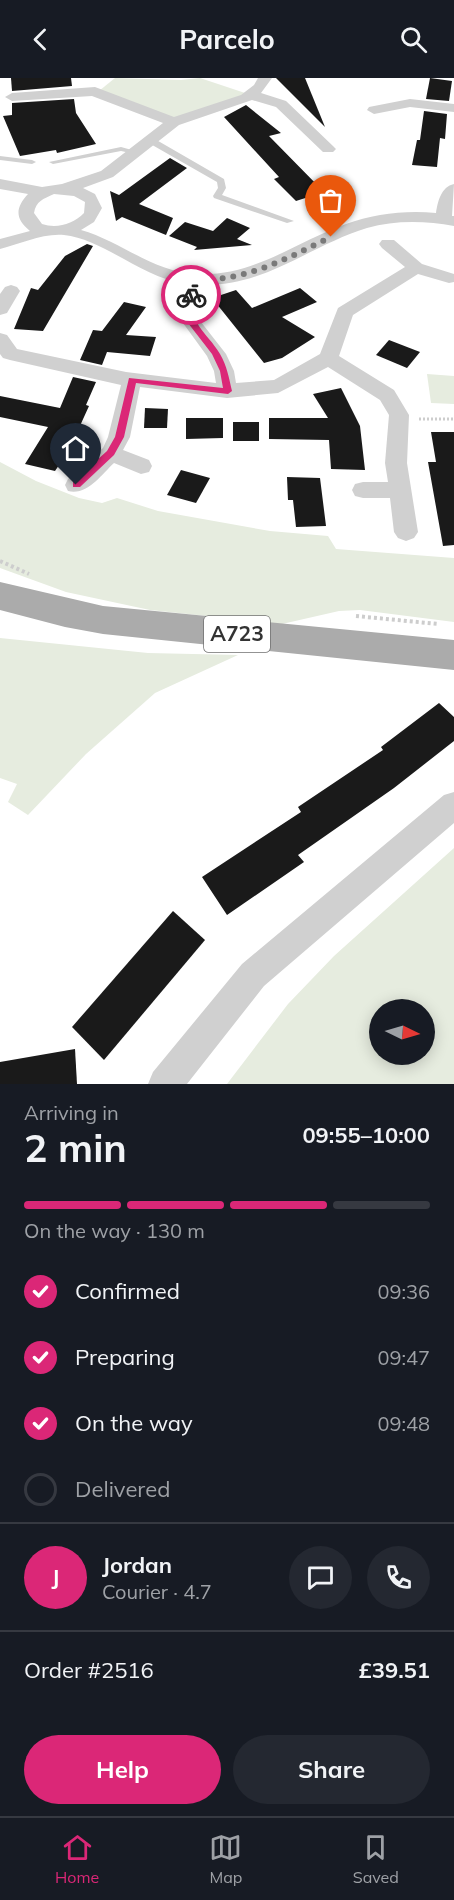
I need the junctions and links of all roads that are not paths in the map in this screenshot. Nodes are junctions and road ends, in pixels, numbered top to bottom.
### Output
1 (265, 78) edge
2 (251, 95) junction
3 (12, 97) dead end
4 (454, 108) edge
5 (374, 110) dead end
6 (174, 122) junction
7 (150, 140) junction
8 (328, 149) dead end
9 (135, 152) junction
10 (0, 158) edge
11 (32, 162) dead end
12 (53, 162) dead end
13 (107, 174) junction
14 (0, 186) edge
15 (64, 189) junction
16 (454, 189) edge
17 (38, 191) junction
18 (91, 208) junction
19 (16, 213) junction
20 (449, 220) edge
21 (290, 221) dead end
22 (58, 231) junction
23 (0, 236) edge
24 (0, 244) edge
25 (388, 244) dead end
26 (110, 246) junction
27 (416, 268) junction
28 (449, 278) dead end
29 (195, 280) junction
30 (11, 291) dead end
31 (0, 309) edge
32 (0, 339) edge
33 (328, 358) junction
34 (132, 380) junction
35 (228, 391) junction
36 (111, 453) junction
37 (141, 466) dead end
38 (76, 485) dead end
39 (363, 490) dead end
40 (400, 490) junction
41 (406, 532) dead end
42 (8, 595) edge
43 (454, 656) edge
44 (453, 808) edge
45 (165, 1084) edge

1 - 2 street
2 - 6 street
2 - 8 street
3 - 6 street
4 - 5 street
6 - 7 street
7 - 9 street
7 - 21 lane
9 - 12 lane
9 - 13 street
10 - 11 lane
13 - 15 street
13 - 18 street
14 - 17 street
14 - 19 street
15 - 17 street
15 - 18 street
16 - 20 street
17 - 19 street
18 - 22 street
18 - 26 street
19 - 22 street
19 - 23 street
20 - 29 street
22 - 24 street
22 - 26 street
25 - 27 street
26 - 29 street
27 - 28 street
27 - 33 street
29 - 35 street
30 - 31 street
32 - 34 street
33 - 35 street
33 - 40 street
34 - 35 street
34 - 36 street
36 - 37 street
36 - 38 street
39 - 40 street
40 - 41 street
42 - 43 main road, A723
44 - 45 street

